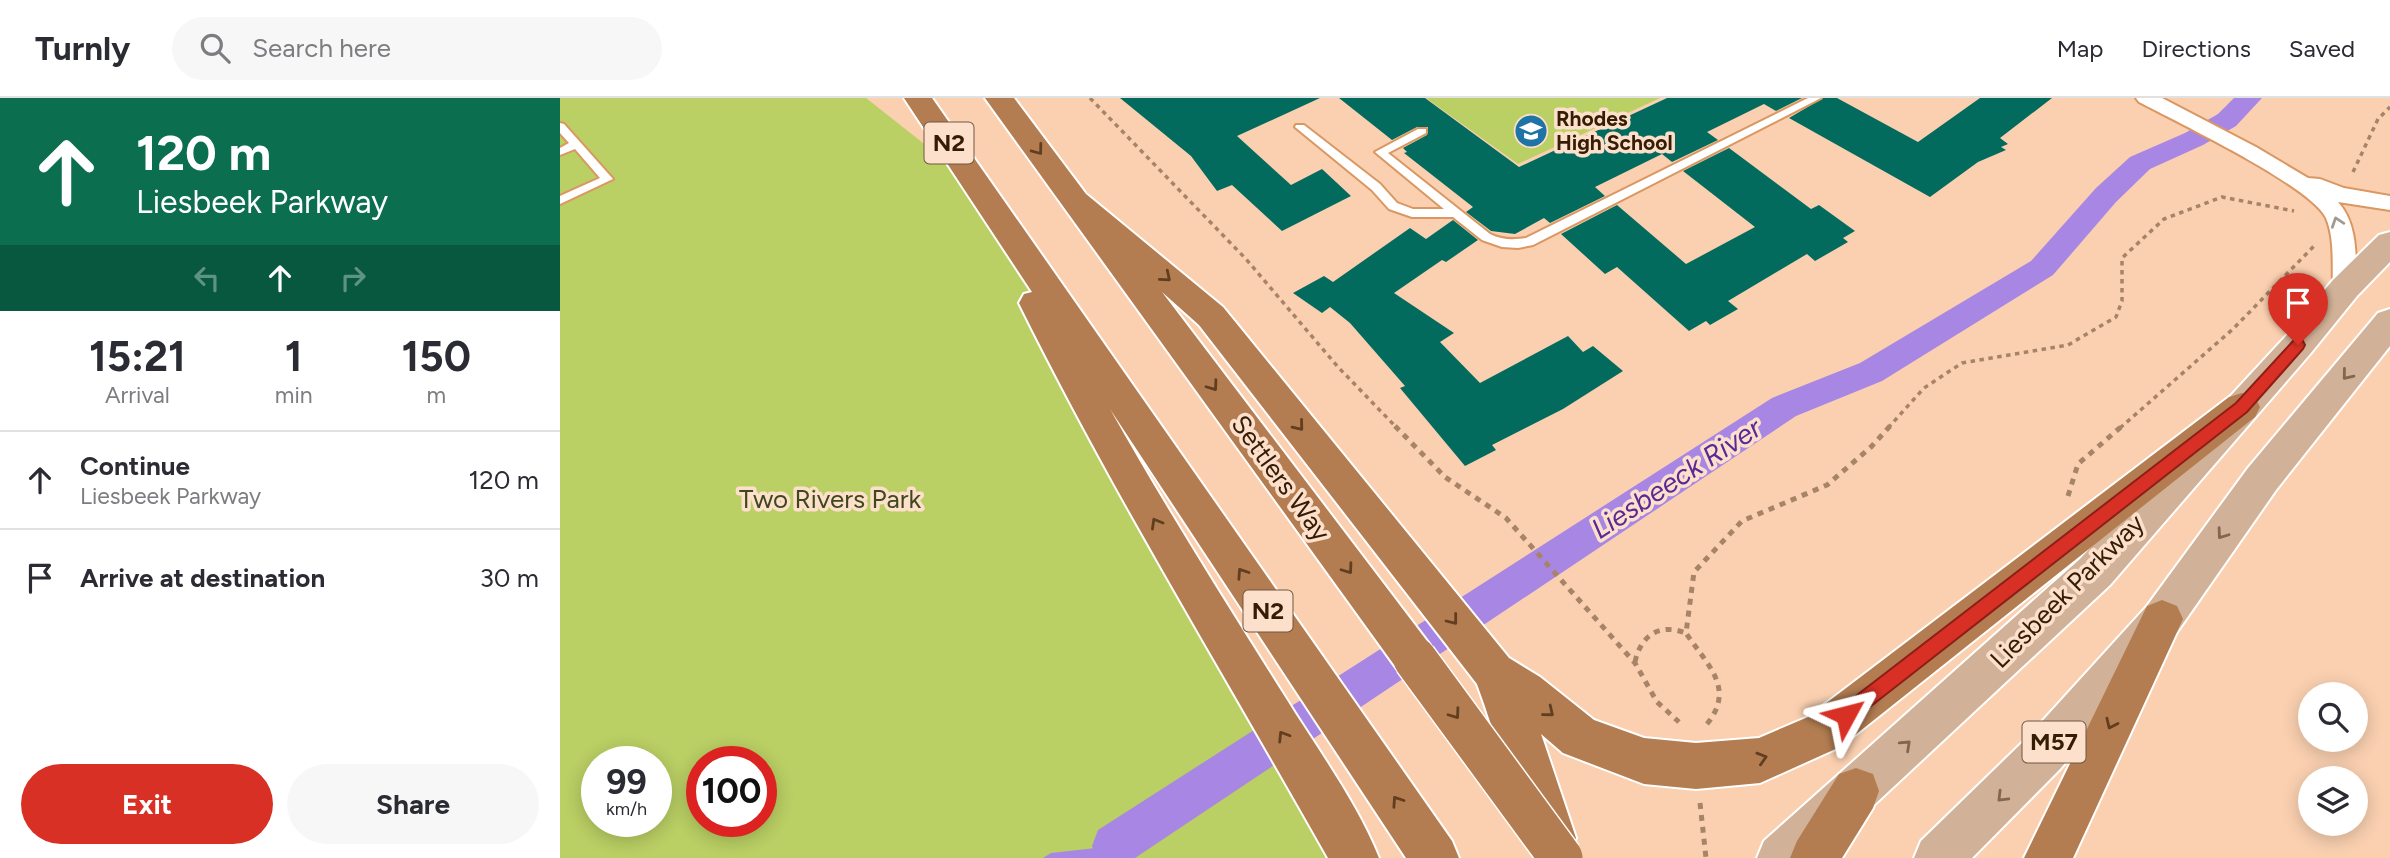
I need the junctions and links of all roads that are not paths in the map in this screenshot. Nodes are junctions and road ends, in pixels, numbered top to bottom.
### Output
1 (918, 98) edge
2 (999, 98) edge
3 (1816, 98) edge
4 (2146, 98) edge
5 (560, 126) edge
6 (1300, 127) dead end
7 (1422, 131) dead end
8 (576, 144) junction
9 (560, 152) edge
10 (2290, 176) junction
11 (980, 188) junction
12 (560, 200) edge
13 (1076, 201) junction
14 (2390, 203) edge
15 (1456, 214) junction
16 (2390, 243) edge
17 (2345, 288) junction
18 (2390, 322) edge
19 (2242, 407) junction
20 (2162, 619) junction
21 (1488, 665) junction
22 (1856, 791) junction
23 (1346, 849) edge
24 (1435, 858) edge
25 (1554, 858) edge
26 (1561, 858) edge
27 (1781, 858) edge
28 (1814, 858) edge
29 (1938, 858) edge
30 (2048, 858) edge

1 - 11 highway, N2
2 -> 13 highway, Settlers Way / N2
3 - 15 lane
4 - 10 street
5 - 8 lane
6 - 15 lane
7 - 15 lane
8 - 9 lane
8 - 12 lane
10 - 14 street
17 -> 10 street
23 -> 11 highway
24 -> 11 highway, N2
13 -> 21 highway
13 -> 26 highway, Settlers Way / N2, bridge
16 - 17 main road, Liesbeek Parkway
17 - 19 main road, Liesbeek Parkway
18 -> 20 main road, M57
21 -> 19 highway
22 -> 19 main road, Liesbeek Parkway
20 -> 29 main road, M57
20 -> 30 highway
21 - 25 highway
22 - 27 main road, Liesbeek Parkway
22 - 28 highway

